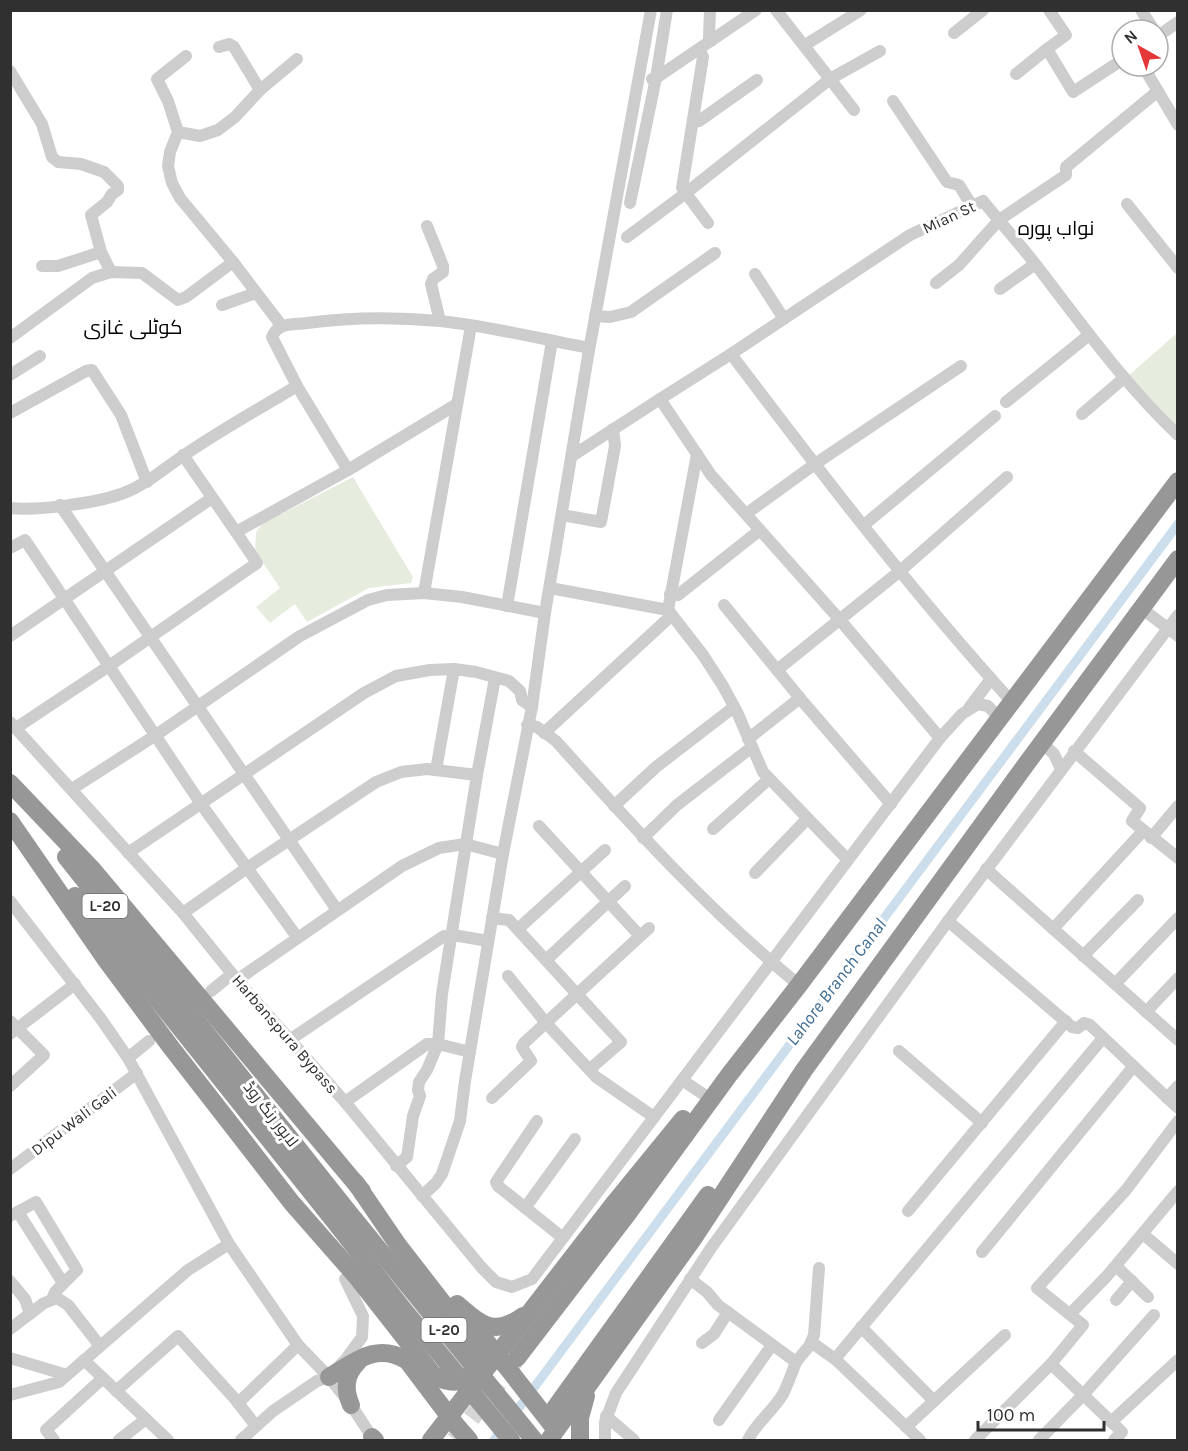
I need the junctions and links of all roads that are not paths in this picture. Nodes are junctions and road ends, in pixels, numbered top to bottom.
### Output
1 (651, 10) edge
2 (667, 10) edge
3 (710, 10) edge
4 (756, 10) edge
5 (776, 10) edge
6 (861, 10) edge
7 (983, 10) edge
8 (1049, 10) edge
9 (954, 33) dead end
10 (711, 41) junction
11 (805, 45) junction
12 (219, 47) dead end
13 (699, 49) junction
14 (1047, 49) junction
15 (880, 51) dead end
16 (186, 56) dead end
17 (297, 59) dead end
18 (1110, 68) edge
19 (10, 71) edge
20 (1016, 74) dead end
21 (656, 78) junction
22 (1150, 78) edge
23 (830, 79) junction
24 (639, 80) junction
25 (757, 80) dead end
26 (260, 90) junction
27 (1158, 91) junction
28 (893, 101) dead end
29 (854, 110) dead end
30 (693, 122) junction
31 (1178, 125) edge
32 (178, 132) junction
33 (686, 193) junction
34 (630, 204) dead end
35 (1127, 204) dead end
36 (972, 206) junction
37 (999, 220) junction
38 (708, 223) dead end
39 (427, 226) dead end
40 (627, 237) dead end
41 (101, 252) junction
42 (715, 253) dead end
43 (233, 262) junction
44 (1035, 264) junction
45 (42, 266) dead end
46 (1178, 268) edge
47 (111, 272) junction
48 (754, 274) dead end
49 (936, 283) dead end
50 (1000, 289) dead end
51 (256, 293) junction
52 (222, 305) dead end
53 (595, 316) junction
54 (784, 319) junction
55 (440, 321) junction
56 (281, 325) junction
57 (471, 326) junction
58 (1089, 335) junction
59 (10, 338) edge
60 (552, 341) junction
61 (589, 348) junction
62 (731, 354) junction
63 (40, 356) dead end
64 (961, 366) dead end
65 (10, 375) edge
66 (1124, 378) junction
67 (297, 386) junction
68 (660, 399) junction
69 (1006, 402) dead end
70 (458, 404) junction
71 (10, 413) edge
72 (1082, 414) dead end
73 (995, 416) dead end
74 (614, 429) junction
75 (1178, 435) edge
76 (697, 454) junction
77 (183, 455) junction
78 (572, 456) junction
79 (815, 464) junction
80 (348, 470) junction
81 (1007, 477) dead end
82 (147, 482) junction
83 (1178, 482) edge
84 (212, 498) junction
85 (60, 505) junction
86 (10, 508) edge
87 (746, 514) junction
88 (562, 516) junction
89 (864, 525) junction
90 (760, 530) junction
91 (236, 532) junction
92 (10, 548) edge
93 (1178, 559) edge
94 (900, 571) junction
95 (105, 572) junction
96 (550, 588) junction
97 (424, 593) junction
98 (670, 594) junction
99 (65, 599) junction
100 (724, 605) dead end
101 (507, 606) junction
102 (1141, 608) junction
103 (545, 613) junction
104 (670, 613) junction
105 (1178, 615) edge
106 (840, 620) junction
107 (1168, 628) junction
108 (10, 636) edge
109 (1178, 636) edge
110 (151, 637) junction
111 (109, 666) junction
112 (454, 669) junction
113 (777, 670) junction
114 (495, 678) junction
115 (991, 679) junction
116 (800, 698) junction
117 (1012, 702) junction
118 (198, 706) junction
119 (532, 707) junction
120 (734, 707) junction
121 (968, 709) junction
122 (1000, 718) junction
123 (528, 724) junction
124 (13, 725) edge
125 (544, 733) junction
126 (156, 735) junction
127 (940, 738) junction
128 (750, 743) junction
129 (1042, 743) junction
130 (1074, 751) junction
131 (1061, 769) junction
132 (436, 770) junction
133 (243, 775) junction
134 (477, 775) junction
135 (769, 779) junction
136 (10, 785) edge
137 (72, 789) junction
138 (201, 804) junction
139 (891, 804) junction
140 (614, 806) junction
141 (1178, 806) edge
142 (10, 814) edge
143 (807, 819) junction
144 (10, 821) edge
145 (539, 826) dead end
146 (713, 829) dead end
147 (1147, 835) junction
148 (643, 838) junction
149 (288, 842) junction
150 (465, 844) junction
151 (605, 850) dead end
152 (128, 853) junction
153 (503, 854) junction
154 (1178, 858) edge
155 (848, 860) junction
156 (247, 868) junction
157 (986, 869) junction
158 (580, 872) junction
159 (755, 873) dead end
160 (625, 886) dead end
161 (1138, 900) dead end
162 (10, 902) edge
163 (608, 902) junction
164 (337, 910) junction
165 (183, 913) junction
166 (492, 918) junction
167 (1178, 918) edge
168 (948, 921) junction
169 (1053, 928) junction
170 (518, 929) junction
171 (451, 936) junction
172 (297, 938) junction
173 (488, 941) junction
174 (1083, 956) junction
175 (546, 960) junction
176 (771, 962) junction
177 (508, 976) dead end
178 (234, 977) junction
179 (1178, 978) edge
180 (75, 984) junction
181 (1115, 984) junction
182 (799, 985) junction
183 (212, 991) dead end
184 (578, 993) junction
185 (1146, 1012) junction
186 (1066, 1022) junction
187 (546, 1023) junction
188 (13, 1028) edge
189 (1103, 1038) junction
190 (291, 1039) junction
191 (1178, 1040) edge
192 (149, 1041) dead end
193 (438, 1044) junction
194 (899, 1051) dead end
195 (470, 1052) junction
196 (128, 1058) junction
197 (1133, 1067) junction
198 (590, 1069) junction
199 (804, 1071) junction
200 (137, 1073) junction
201 (729, 1075) junction
202 (682, 1080) junction
203 (10, 1086) edge
204 (1178, 1086) edge
205 (703, 1094) junction
206 (492, 1098) dead end
207 (1167, 1098) junction
208 (345, 1102) junction
209 (1178, 1108) edge
210 (654, 1117) junction
211 (537, 1121) dead end
212 (1178, 1122) edge
213 (982, 1123) junction
214 (575, 1139) dead end
215 (396, 1166) junction
216 (10, 1169) edge
217 (355, 1182) junction
218 (1178, 1191) edge
219 (422, 1196) junction
220 (292, 1203) junction
221 (525, 1208) junction
222 (908, 1211) dead end
223 (14, 1214) edge
224 (347, 1223) junction
225 (1143, 1234) junction
226 (563, 1238) junction
227 (693, 1239) junction
228 (229, 1244) junction
229 (711, 1248) junction
230 (982, 1252) dead end
231 (1178, 1264) edge
232 (1116, 1266) junction
233 (819, 1268) dead end
234 (345, 1279) junction
235 (690, 1279) junction
236 (10, 1281) edge
237 (1132, 1281) junction
238 (63, 1283) junction
239 (1148, 1297) dead end
240 (52, 1299) junction
241 (1116, 1300) dead end
242 (457, 1304) junction
243 (532, 1310) junction
244 (728, 1312) junction
245 (30, 1314) junction
246 (1070, 1314) junction
247 (1154, 1315) dead end
248 (861, 1327) junction
249 (10, 1329) edge
250 (1005, 1335) dead end
251 (811, 1342) junction
252 (702, 1344) dead end
253 (298, 1345) junction
254 (772, 1345) junction
255 (100, 1346) junction
256 (363, 1357) junction
257 (10, 1358) edge
258 (505, 1358) junction
259 (835, 1359) junction
260 (84, 1360) junction
261 (406, 1360) junction
262 (1178, 1360) edge
263 (796, 1362) junction
264 (1051, 1364) junction
265 (67, 1375) junction
266 (329, 1377) junction
267 (103, 1378) junction
268 (594, 1378) junction
269 (429, 1389) junction
270 (116, 1391) junction
271 (10, 1395) edge
272 (1083, 1395) junction
273 (934, 1401) junction
274 (238, 1403) junction
275 (351, 1405) junction
276 (606, 1416) junction
277 (146, 1419) junction
278 (718, 1420) dead end
279 (1111, 1422) junction
280 (256, 1426) junction
281 (906, 1427) junction
282 (555, 1429) edge
283 (454, 1430) edge
284 (373, 1439) edge
285 (431, 1439) edge
286 (54, 1440) edge
287 (119, 1440) edge
288 (168, 1440) edge
289 (241, 1440) edge
290 (469, 1440) edge
291 (511, 1440) edge
292 (534, 1440) edge
293 (580, 1440) edge
294 (605, 1440) edge
295 (634, 1440) edge
296 (748, 1440) edge
297 (920, 1440) edge
298 (975, 1440) edge
299 (1039, 1440) edge
300 (1114, 1440) edge

1 - 24 street
2 - 21 street
3 - 10 street
4 - 10 street
5 - 11 street
6 - 11 street
7 - 9 street
8 - 14 street
10 - 13 street
11 - 23 street
12 - 26 street
13 - 21 street
13 - 30 street
14 - 18 street
14 - 20 street
15 - 23 street
16 - 32 street
17 - 26 street
19 - 41 street
21 - 24 street
21 - 34 street
22 - 27 street
23 - 29 street
23 - 33 street
24 - 53 street
25 - 30 street
26 - 32 street
27 - 31 street
27 - 37 street
28 - 36 street
30 - 33 street
32 - 43 street
33 - 38 street
33 - 40 street
35 - 46 street
36 - 37 street, Mian St
36 - 54 street, Mian St
37 - 44 street, Mian St
37 - 49 street
39 - 55 street
41 - 45 street
41 - 47 street
42 - 53 street
43 - 47 street
43 - 51 street
44 - 50 street
44 - 58 street, Mian St
47 - 59 street
48 - 54 street
51 - 52 street
51 - 56 street
53 - 61 street
54 - 62 street, Mian St
55 - 56 street
55 - 57 street
56 - 67 street
57 - 60 street
57 - 70 street
58 - 66 street, Mian St
58 - 69 street
60 - 61 street
60 - 101 street
61 - 78 street
62 - 68 street, Mian St
62 - 79 street
63 - 65 street
64 - 79 street
66 - 72 street
66 - 75 street, Mian St
67 - 77 street
67 - 80 street
68 - 74 street, Mian St
68 - 76 street
70 - 80 street
70 - 97 street
71 - 82 street
73 - 89 street
74 - 78 street, Mian St
74 - 88 street
76 - 87 street
76 - 98 street
77 - 82 street
77 - 84 street
78 - 88 street
79 - 87 street
79 - 89 street
80 - 91 street
81 - 94 street
82 - 85 street
83 - 117 highway
84 - 91 street
84 - 95 street
85 - 86 street
85 - 95 street
87 - 90 street
88 - 96 street
89 - 94 street
90 - 98 street
90 - 106 street
91 - 110 street
92 - 99 street
93 - 102 highway
94 - 106 street
94 - 115 street
95 - 99 street
95 - 110 street
96 - 103 street
96 - 104 street
97 - 101 street
97 - 118 street
98 - 104 street
99 - 108 street
99 - 111 street
100 - 113 street
101 - 103 street
102 - 107 street
102 - 129 highway
103 - 119 street
104 - 120 street
104 - 125 street
105 - 107 street
106 - 113 street
106 - 127 street
107 - 109 street
107 - 130 street
110 - 111 street
110 - 118 street
111 - 124 street
111 - 126 street
112 - 114 street
112 - 132 street
112 - 133 street
113 - 116 street
114 - 119 street
114 - 134 street
115 - 117 street
115 - 121 street
116 - 128 street
116 - 139 street
117 - 122 highway
118 - 126 street
118 - 133 street
119 - 123 street
120 - 128 street
120 - 140 street
121 - 122 street
121 - 127 street
122 - 182 highway
123 - 125 street
123 - 153 street
124 - 137 street, Harbanspura Bypass
125 - 140 street
126 - 137 street
126 - 138 street
127 - 139 street
128 - 135 street
128 - 148 street
129 - 131 street
129 - 199 highway
130 - 131 street
130 - 147 street
131 - 157 street
132 - 134 street
132 - 149 street
133 - 138 street
133 - 149 street
134 - 150 street
135 - 143 street
135 - 146 street
136 - 217 highway
136 - 224 highway, لاہور رنگ روڈ / L-20
137 - 152 street, Harbanspura Bypass
138 - 152 street
138 - 156 street
139 - 155 street
140 - 148 street
141 - 147 street
142 - 224 highway, لاہور رنگ روڈ / L-20
143 - 155 street
143 - 159 street
144 - 220 highway
145 - 158 street
147 - 154 street
147 - 169 street
148 - 176 street
149 - 156 street
149 - 164 street
150 - 153 street
150 - 164 street
150 - 171 street
151 - 158 street
152 - 165 street, Harbanspura Bypass
153 - 166 street
155 - 176 street
156 - 165 street
156 - 172 street
157 - 168 street
157 - 169 street
158 - 163 street
158 - 170 street
160 - 163 street
161 - 174 street
162 - 180 street
163 - 175 street
163 - 184 street
164 - 172 street
165 - 178 street, Harbanspura Bypass
166 - 170 street
166 - 173 street
167 - 181 street
168 - 186 street
168 - 229 street
169 - 174 street
170 - 175 street
171 - 173 street
171 - 190 street
171 - 193 street
172 - 178 street
173 - 195 street
174 - 181 street
175 - 184 street
176 - 182 street
176 - 202 street
177 - 187 street
178 - 183 street
178 - 190 street, Harbanspura Bypass
179 - 185 street
180 - 188 street
180 - 196 street
181 - 185 street
182 - 201 highway
184 - 187 street
184 - 198 street
185 - 191 street
186 - 189 street
186 - 213 street
187 - 198 street
187 - 206 street
188 - 203 street
189 - 197 street
189 - 248 street
190 - 208 street, Harbanspura Bypass
192 - 196 street
193 - 195 street
193 - 208 street
193 - 215 street
194 - 213 street
195 - 219 street
196 - 200 street
197 - 207 street
197 - 230 street
198 - 210 street
199 - 227 highway
199 - 282 highway
200 - 216 street, Dipu Wali Gali
200 - 228 street
201 - 205 highway
201 - 258 highway
202 - 205 street
202 - 210 street
204 - 207 street
205 - 243 highway
207 - 209 street
208 - 215 street, Harbanspura Bypass
210 - 226 street
211 - 221 street
212 - 246 street
213 - 222 street
214 - 221 street
215 - 219 street, Harbanspura Bypass
217 - 220 highway
217 - 242 highway
218 - 225 street
219 - 226 street, Harbanspura Bypass
220 - 234 highway
221 - 226 street
223 - 238 street
223 - 238 street
224 - 291 highway, لاہور رنگ روڈ / L-20, bridge
224 - 292 highway, لاہور رنگ روڈ / L-20, bridge
225 - 231 street
225 - 232 street
227 - 229 street
227 - 268 highway
228 - 253 street
228 - 255 street
229 - 235 street
232 - 237 street
232 - 246 street
233 - 251 street
234 - 261 highway
234 - 266 street
235 - 244 street
235 - 276 street
236 - 245 street
237 - 239 street
237 - 241 street
238 - 240 street
240 - 245 street
240 - 255 street
242 - 243 highway
242 - 258 highway
243 - 258 highway
244 - 252 street
244 - 254 street
245 - 249 street
246 - 264 street
247 - 272 street
248 - 259 street
248 - 273 street
250 - 273 street
251 - 259 street
251 - 263 street
253 - 266 street
253 - 274 street
254 - 263 street
254 - 278 street
255 - 260 street
256 - 261 highway
256 - 266 highway
256 - 275 highway
257 - 265 street
258 - 282 highway, bridge
258 - 283 highway
259 - 281 street
260 - 265 street
260 - 267 street
261 - 269 highway
262 - 279 street
263 - 296 street
264 - 272 street
264 - 298 street
265 - 271 street
266 - 275 street
266 - 280 street
267 - 270 street
267 - 286 street
268 - 282 highway
268 - 293 highway
269 - 283 highway
269 - 285 highway
270 - 274 street
270 - 277 street
272 - 279 street
272 - 299 street
273 - 281 street
274 - 280 street
275 - 284 street
276 - 294 street
276 - 295 street
277 - 287 street
277 - 288 street
279 - 300 street
280 - 289 street
281 - 297 street
283 - 285 highway
283 - 290 highway, bridge

